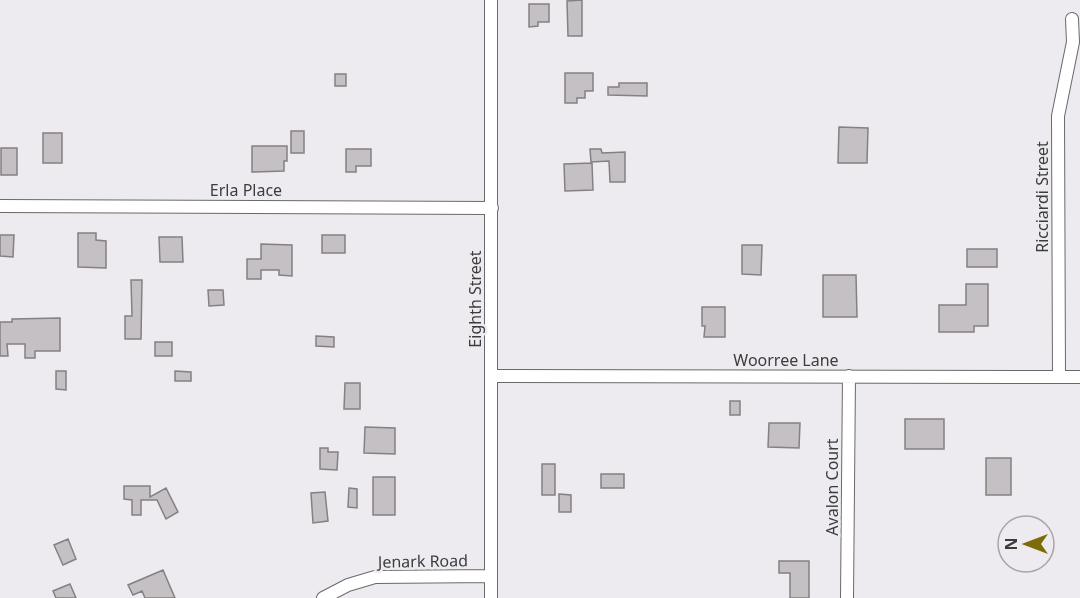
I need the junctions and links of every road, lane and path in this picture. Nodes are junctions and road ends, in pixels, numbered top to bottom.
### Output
1 (492, 0) edge
2 (1072, 19) dead end
3 (0, 206) edge
4 (492, 208) junction
5 (492, 375) junction
6 (849, 376) junction
7 (1059, 377) junction
8 (1080, 377) edge
9 (491, 576) junction
10 (323, 598) edge
11 (491, 598) edge
12 (848, 598) edge

1 - 4 street, Eighth Street
2 - 7 street, Ricciardi Street
3 - 4 street, Erla Place
4 - 5 street, Eighth Street
5 - 6 street, Woorree Lane
5 - 9 street, Eighth Street
6 - 7 street, Woorree Lane
6 - 12 street, Avalon Court
7 - 8 street, Woorree Lane
9 - 10 street, Jenark Road
9 - 11 street, Eighth Street

